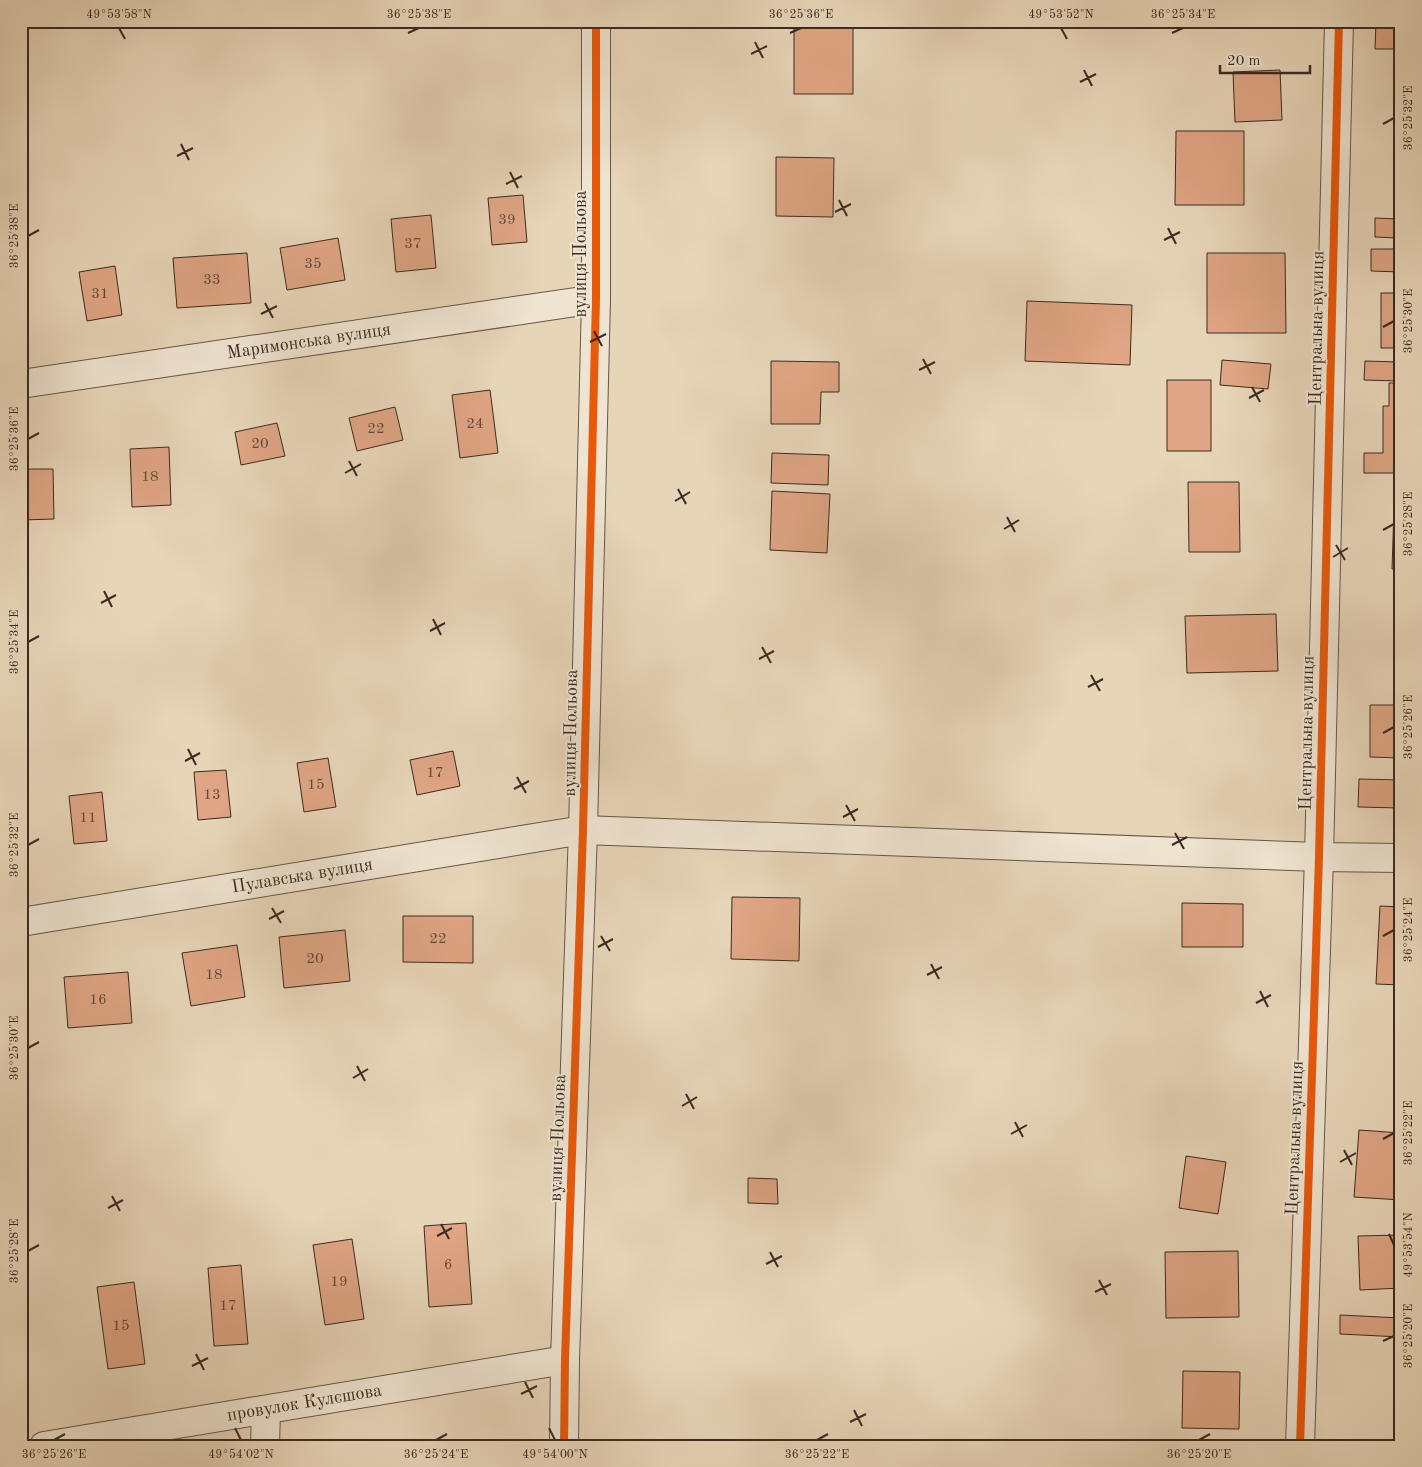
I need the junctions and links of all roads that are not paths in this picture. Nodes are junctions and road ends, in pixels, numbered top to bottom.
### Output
1 (596, 21) edge
2 (1340, 21) edge
3 (596, 299) junction
4 (21, 384) edge
5 (583, 830) junction
6 (1319, 857) junction
7 (1401, 858) edge
8 (21, 922) edge
9 (565, 1360) junction
10 (266, 1410) junction
11 (44, 1446) edge
12 (265, 1446) edge
13 (564, 1446) edge
14 (1300, 1446) edge

1 - 3 street, вулиця Польова
2 - 6 street, Центральна вулиця
3 - 4 street, Маримонська вулиця
3 - 5 street, вулиця Польова
5 - 6 street, Пулавська вулиця
5 - 8 street, Пулавська вулиця
5 - 9 street, вулиця Польова
6 - 7 street, Пулавська вулиця
6 - 14 street, Центральна вулиця
9 - 10 street, провулок Кулєшова
9 - 13 street, вулиця Польова
10 - 11 street, провулок Кулєшова
10 - 12 street

